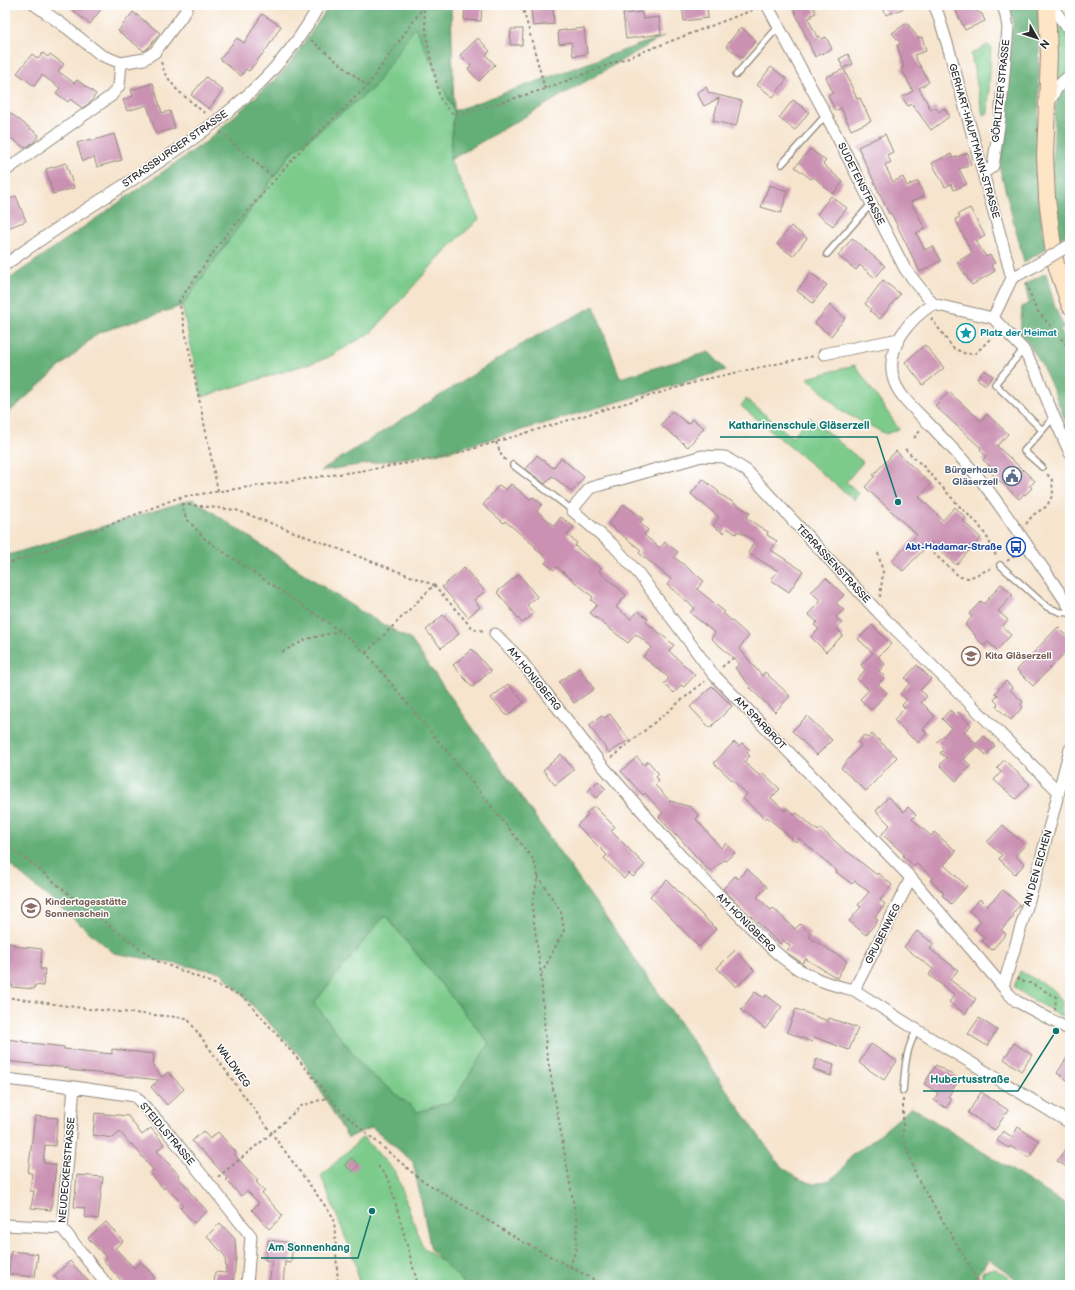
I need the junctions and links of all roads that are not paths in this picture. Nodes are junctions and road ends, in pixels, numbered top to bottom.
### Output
1 (35, 5) edge
2 (188, 5) edge
3 (319, 5) edge
4 (934, 5) edge
5 (1003, 5) edge
6 (1047, 5) edge
7 (1051, 5) edge
8 (763, 6) edge
9 (780, 26) junction
10 (1070, 30) edge
11 (120, 63) junction
12 (736, 75) dead end
13 (1070, 76) edge
14 (1048, 107) junction
15 (826, 115) junction
16 (782, 164) dead end
17 (5, 171) edge
18 (983, 172) junction
19 (871, 204) junction
20 (1070, 245) edge
21 (827, 254) dead end
22 (5, 265) edge
23 (1012, 278) junction
24 (1070, 306) edge
25 (929, 307) junction
26 (993, 318) junction
27 (899, 339) junction
28 (1024, 349) junction
29 (824, 354) road end
30 (1054, 417) junction
31 (1042, 430) junction
32 (1070, 452) edge
33 (513, 465) road end
34 (1042, 467) road end
35 (572, 510) junction
36 (1000, 565) road end
37 (1070, 608) edge
38 (1070, 613) edge
39 (495, 634) road end
40 (1070, 749) edge
41 (1059, 792) junction
42 (911, 878) junction
43 (1003, 987) junction
44 (854, 990) junction
45 (917, 1030) junction
46 (1070, 1030) edge
47 (5, 1079) edge
48 (74, 1087) junction
49 (903, 1092) road end
50 (1070, 1123) edge
51 (5, 1225) edge
52 (62, 1228) junction
53 (107, 1285) edge
54 (247, 1285) edge

1 - 11 street
2 - 11 street
3 - 22 street, STRASSBURGER STRASSE
4 - 18 street, GERHART-HAUPTMANN-STRASSE
5 - 18 street, GÖRLITZER STRASSE
6 - 14 main road
7 - 10 street
8 - 9 street, SUDETENSTRASSE
9 - 12 lane
9 - 15 street, SUDETENSTRASSE
11 - 17 street
13 - 14 street
14 - 24 main road
15 - 16 lane
15 - 19 street, SUDETENSTRASSE
18 - 23 street, GERHART-HAUPTMANN-STRASSE
19 - 21 lane
19 - 25 street, SUDETENSTRASSE
20 - 23 street, bridge
23 - 26 street
25 - 26 street
25 - 27 street
26 - 28 street
27 - 29 street
27 - 37 street
28 - 30 street
28 - 31 lane
30 - 31 lane
30 - 32 street
31 - 34 lane
33 - 35 lane, AM SPARBROT
35 - 41 street, TERRASSENSTRASSE
35 - 42 street, AM SPARBROT
36 - 38 lane
39 - 44 street, AM HONIGBERG
40 - 41 street, AN DEN EICHEN
41 - 43 street, AN DEN EICHEN
42 - 43 street, AM SPARBROT
42 - 44 street, GRUBENWEG
43 - 46 street, AM SPARBROT
44 - 45 street, AM HONIGBERG
45 - 49 lane
45 - 50 street, AM HONIGBERG
47 - 48 street, STEIDLSTRASSE
48 - 52 street, NEUDECKERSTRASSE
48 - 54 street, STEIDLSTRASSE
51 - 52 street
52 - 53 street, NEUDECKERSTRASSE

